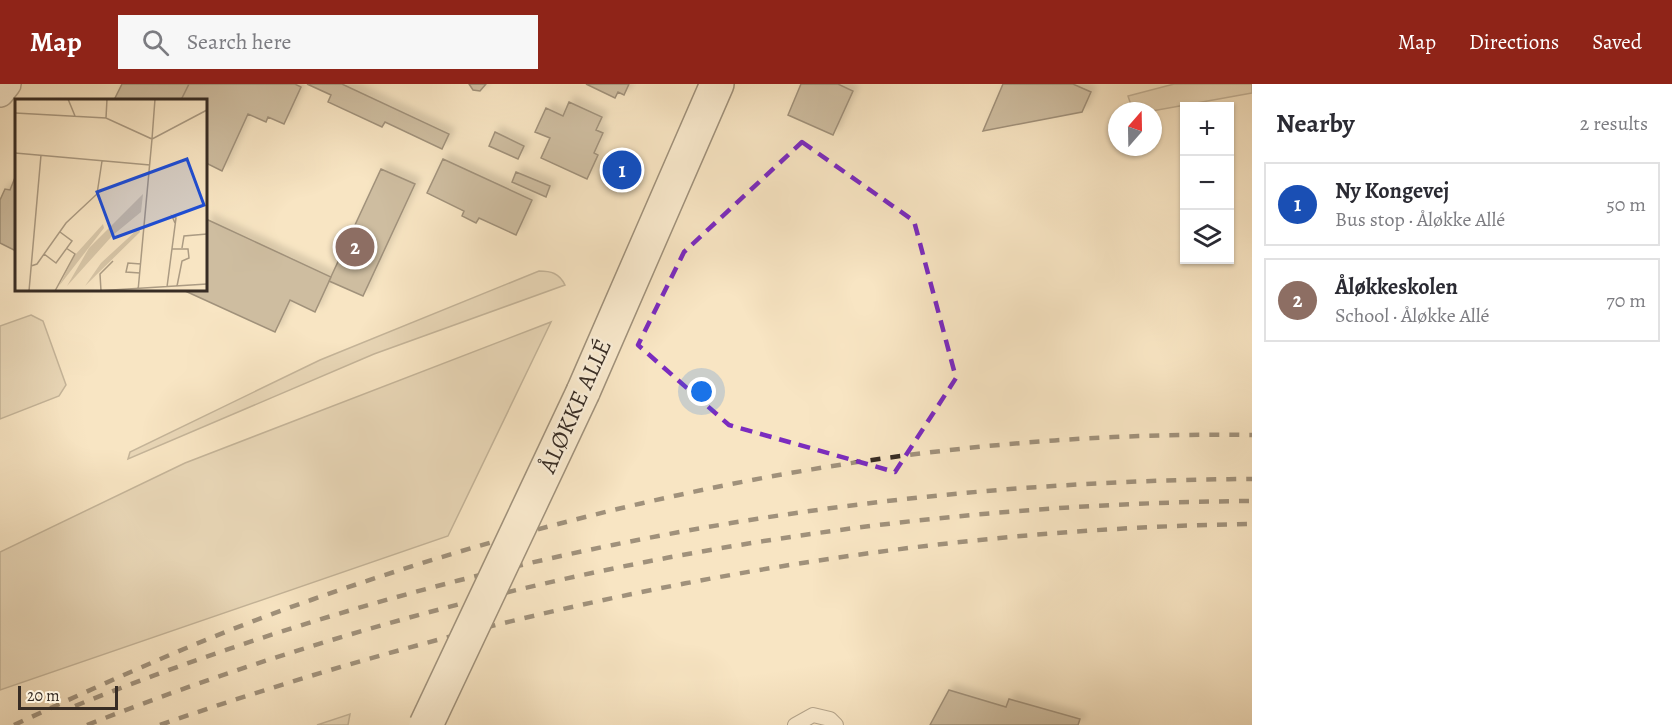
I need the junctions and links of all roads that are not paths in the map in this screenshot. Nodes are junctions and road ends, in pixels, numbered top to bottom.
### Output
1 (7, 84) edge
2 (717, 84) edge
3 (0, 93) edge
4 (426, 725) edge
5 (795, 725) edge
6 (836, 725) edge

1 - 3 street
2 - 4 main road, ÅLØKKE ALLÉ, bridge
5 - 6 lane

